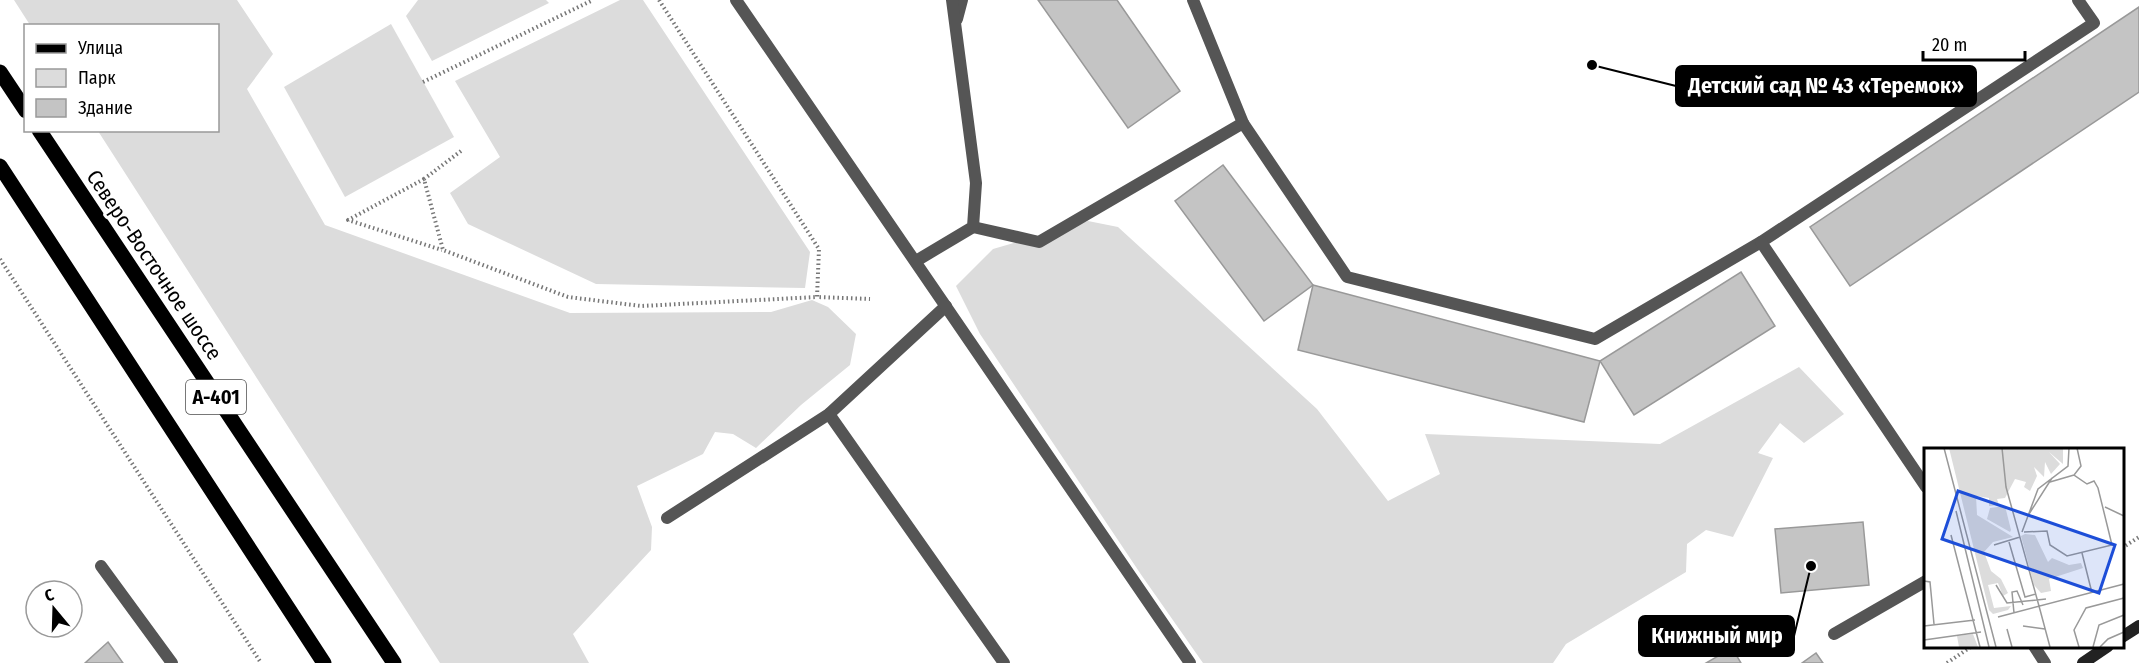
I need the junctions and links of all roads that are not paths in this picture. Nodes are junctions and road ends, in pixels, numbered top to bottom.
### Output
1 (736, 0) edge
2 (952, 0) edge
3 (962, 0) edge
4 (1193, 0) edge
5 (2078, 0) edge
6 (956, 26) junction
7 (0, 72) edge
8 (24, 108) edge
9 (1243, 123) junction
10 (40, 132) edge
11 (0, 166) edge
12 (974, 227) junction
13 (1761, 242) junction
14 (916, 261) junction
15 (945, 306) junction
16 (829, 414) junction
17 (1924, 484) edge
18 (667, 518) dead end
19 (100, 566) dead end
20 (1924, 582) edge
21 (2139, 626) edge
22 (1834, 634) dead end
23 (2124, 636) edge
24 (2035, 648) edge
25 (2105, 648) edge
26 (172, 663) edge
27 (324, 663) edge
28 (394, 663) edge
29 (1004, 663) edge
30 (1190, 663) edge
31 (2045, 663) edge
32 (2083, 663) edge

1 - 14 street
2 - 6 street
3 - 6 street
4 - 9 street
5 - 13 street
6 - 12 street
7 - 8 main road
9 - 12 street
9 - 13 street
10 - 28 main road, Северо-Восточное шоссе / А-401
11 - 27 main road, А-401
12 - 14 street
13 - 17 street
14 - 15 street
15 - 16 street
15 - 30 street
16 - 18 street
16 - 29 street
19 - 26 street
20 - 22 street
21 - 23 main road
24 - 31 street
25 - 32 main road

